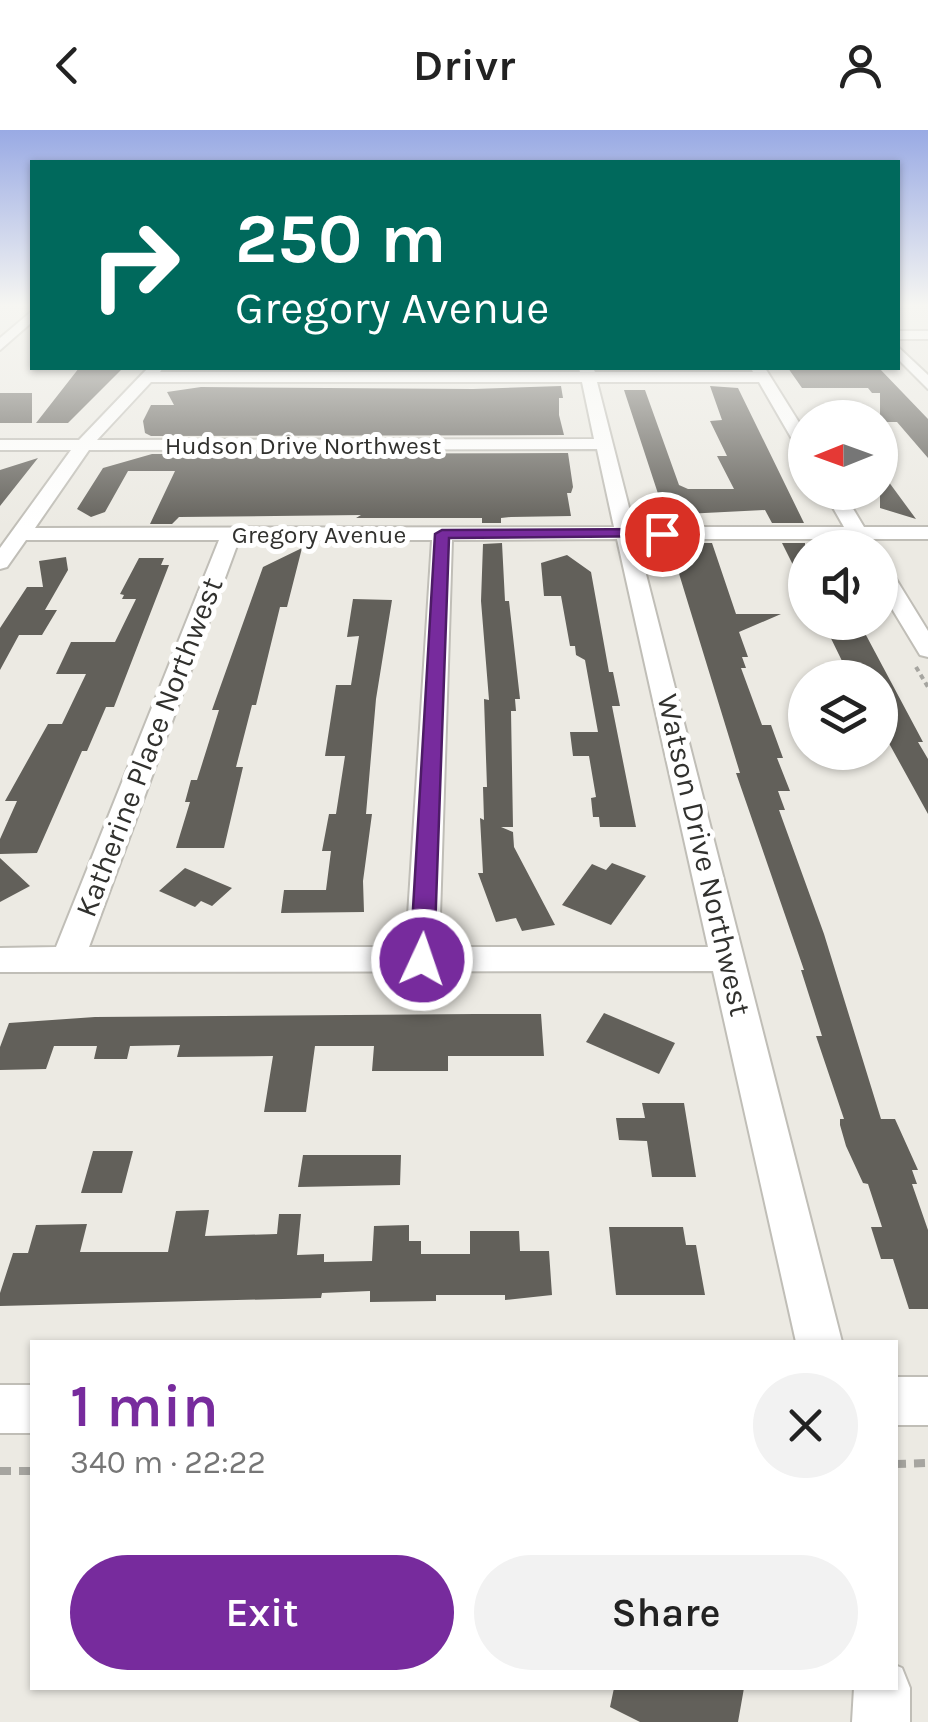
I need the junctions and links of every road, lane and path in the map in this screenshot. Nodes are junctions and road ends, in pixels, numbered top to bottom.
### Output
1 (146, 379) edge
2 (590, 379) edge
3 (764, 379) edge
4 (788, 418) edge
5 (606, 444) junction
6 (0, 445) edge
7 (84, 445) junction
8 (20, 534) junction
9 (231, 534) junction
10 (442, 534) junction
11 (627, 534) junction
12 (928, 534) edge
13 (898, 537) edge
14 (788, 538) edge
15 (0, 562) edge
16 (898, 600) edge
17 (928, 650) edge
18 (728, 958) junction
19 (0, 960) edge
20 (68, 960) junction
21 (422, 960) junction
22 (819, 1340) edge
23 (898, 1401) edge
24 (928, 1401) edge
25 (0, 1409) edge
26 (30, 1409) edge
27 (928, 1463) edge
28 (898, 1464) edge
29 (30, 1471) edge
30 (0, 1472) edge
31 (882, 1690) edge
32 (881, 1722) edge

1 - 7 street
2 - 5 street, Watson Drive Northwest
3 - 4 street
5 - 7 street, Hudson Drive Northwest
5 - 11 street, Watson Drive Northwest
6 - 7 street, Hudson Drive Northwest
7 - 8 street
8 - 9 street, Gregory Avenue
8 - 15 street
9 - 10 street, Gregory Avenue
9 - 20 street, Katherine Place Northwest
10 - 11 street, Gregory Avenue
10 - 21 street
11 - 14 street, Gregory Avenue
11 - 18 street, Watson Drive Northwest
12 - 13 street, Gregory Avenue
16 - 17 street
18 - 21 street
18 - 22 street, Watson Drive Northwest
19 - 20 street
20 - 21 street
23 - 24 street
25 - 26 street
27 - 28 path
29 - 30 path
31 - 32 street

